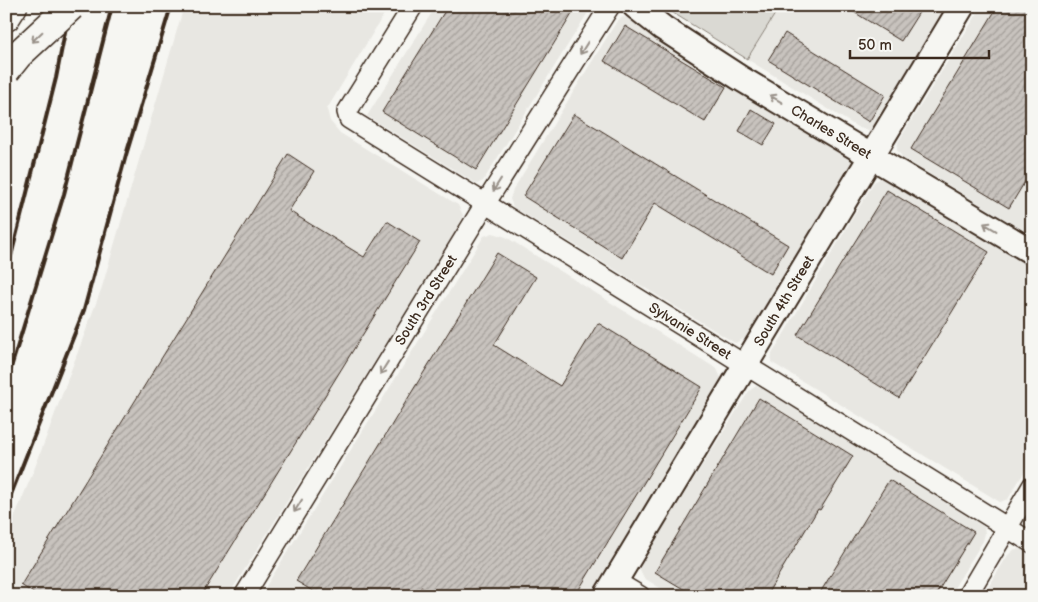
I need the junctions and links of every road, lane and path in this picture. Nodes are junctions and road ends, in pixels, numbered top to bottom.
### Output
1 (13, 6) edge
2 (71, 6) edge
3 (413, 6) edge
4 (610, 6) edge
5 (634, 6) edge
6 (962, 6) edge
7 (6, 17) edge
8 (6, 70) edge
9 (872, 156) junction
10 (485, 204) junction
11 (1032, 252) edge
12 (746, 365) junction
13 (1032, 486) edge
14 (1007, 528) junction
15 (1032, 543) edge
16 (611, 588) edge
17 (244, 596) edge
18 (640, 596) edge
19 (966, 596) edge

1 - 7 highway
2 -> 8 highway, bridge
3 - 10 street, Sylvanie Street
4 -> 10 street, South 3rd Street
9 -> 5 main road, Charles Street
6 - 9 main road, South 4th Street
11 -> 9 main road, Charles Street
9 - 12 main road, South 4th Street
10 - 12 street, Sylvanie Street
10 -> 17 street, South 3rd Street
12 - 14 street, Sylvanie Street
12 - 16 main road, South 4th Street
13 - 14 street
14 - 15 street, Sylvanie Street
14 - 19 street
16 - 18 street

